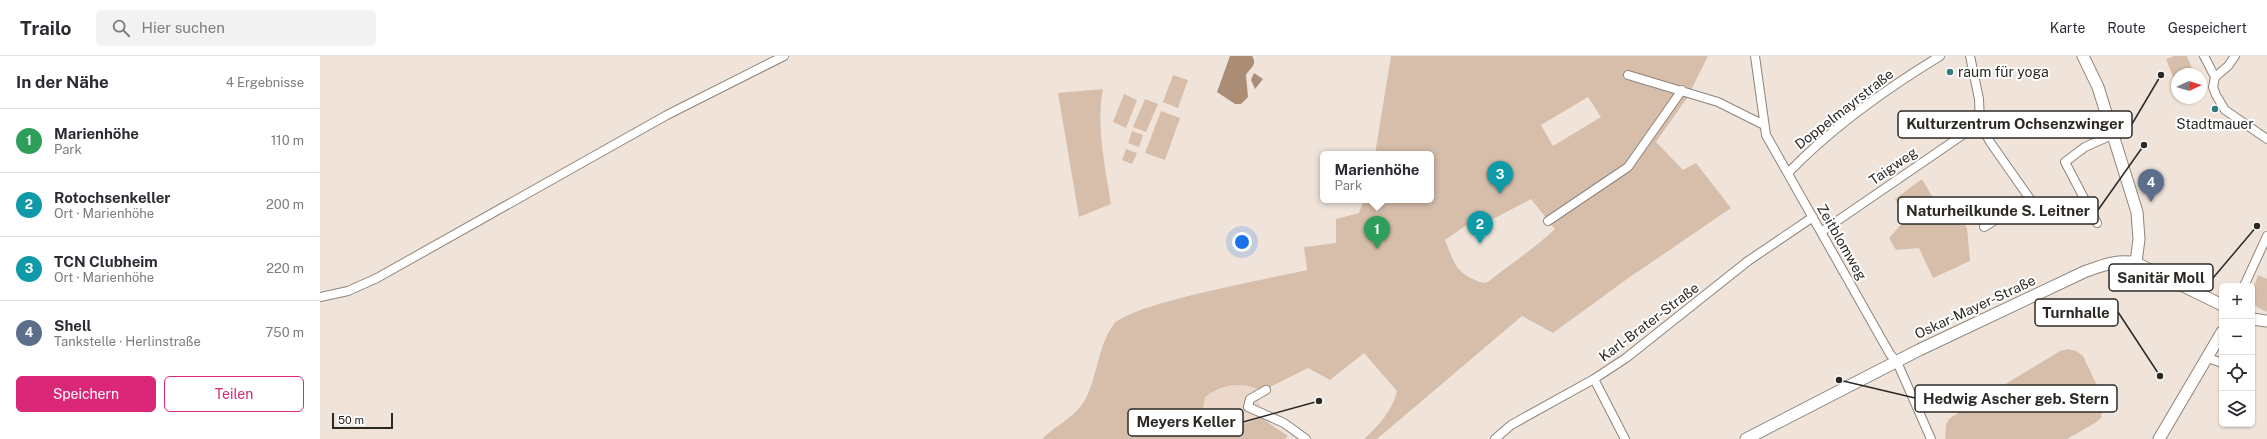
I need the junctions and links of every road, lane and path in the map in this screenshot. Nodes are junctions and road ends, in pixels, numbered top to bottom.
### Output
1 (784, 56) edge
2 (1755, 56) edge
3 (1940, 56) edge
4 (1970, 56) edge
5 (2083, 56) edge
6 (2204, 56) edge
7 (2235, 56) edge
8 (1628, 75) dead end
9 (2215, 77) junction
10 (1682, 90) junction
11 (1980, 123) junction
12 (1764, 125) junction
13 (2112, 134) junction
14 (2267, 139) edge
15 (1788, 174) junction
16 (1813, 217) junction
17 (1548, 221) dead end
18 (2097, 223) dead end
19 (1984, 227) dead end
20 (1821, 232) junction
21 (2267, 236) edge
22 (2136, 263) junction
23 (2245, 283) edge
24 (320, 297) edge
25 (2219, 304) edge
26 (2255, 320) edge
27 (2267, 322) edge
28 (2219, 338) edge
29 (2208, 358) junction
30 (1897, 362) junction
31 (2219, 362) edge
32 (1594, 379) junction
33 (1266, 390) dead end
34 (1306, 439) edge
35 (1496, 439) edge
36 (1625, 439) edge
37 (1746, 439) edge
38 (1931, 439) edge
39 (2159, 439) edge

1 - 24 street
2 - 12 street, Zeitblomweg
3 - 15 street, Doppelmayrstraße
4 - 11 street
5 - 13 main road
6 - 9 street
7 - 9 street
8 - 10 street
9 - 14 street
10 - 12 street
10 - 17 street
11 - 19 street
11 - 20 street, Taigweg
12 - 15 street, Zeitblomweg
13 - 18 street
13 - 22 main road
15 - 16 street, Zeitblomweg
16 - 20 street, Zeitblomweg
16 - 32 street, Karl-Brater-Straße
20 - 30 street, Zeitblomweg
21 - 23 street
22 - 25 main road, Oskar-Mayer-Straße
22 - 30 main road, Oskar-Mayer-Straße
26 - 27 main road
28 - 29 main road
29 - 31 street
29 - 39 main road
30 - 37 main road, Oskar-Mayer-Straße
30 - 38 street, Zeitblomweg
32 - 35 street, Karl-Brater-Straße
32 - 36 street
33 - 34 street

